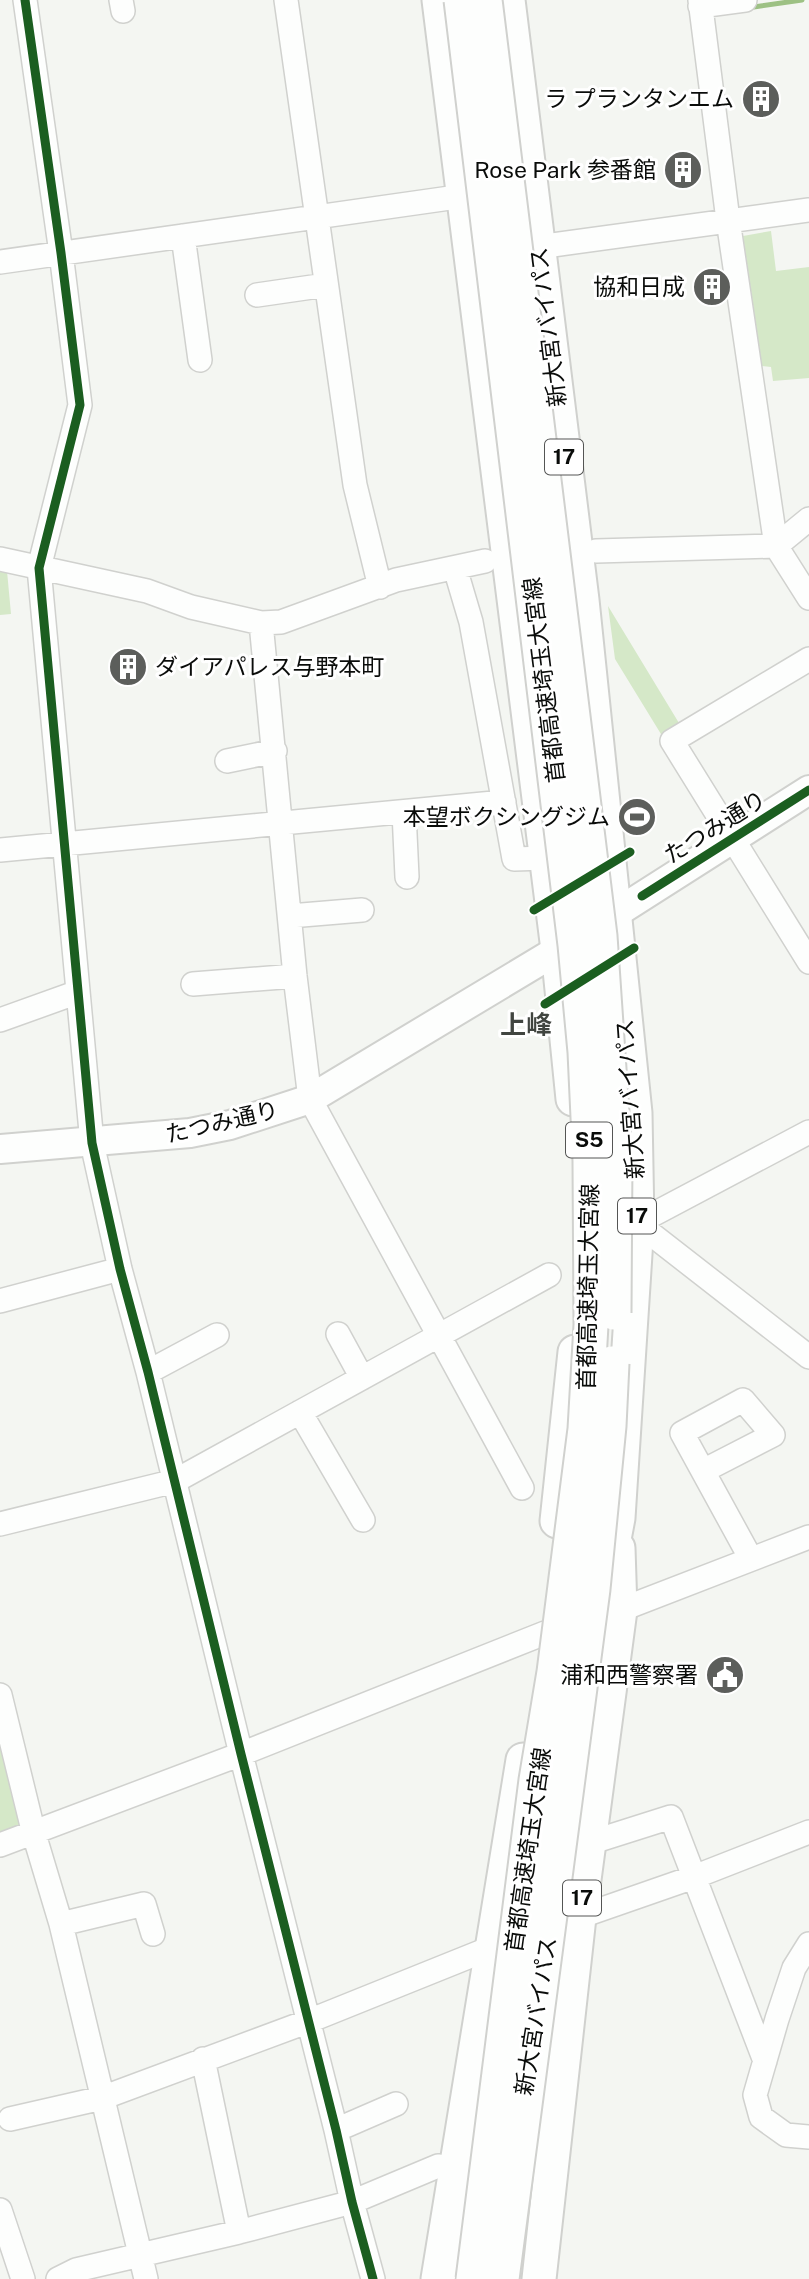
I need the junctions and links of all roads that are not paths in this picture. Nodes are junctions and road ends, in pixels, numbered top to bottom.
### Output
1 (25, 0) edge
2 (286, 0) edge
3 (439, 0) edge
4 (461, 0) edge
5 (485, 0) edge
6 (508, 0) edge
7 (745, 0) edge
8 (700, 3) edge
9 (464, 195) junction
10 (809, 210) edge
11 (316, 217) junction
12 (728, 220) junction
13 (183, 236) junction
14 (538, 247) junction
15 (61, 254) junction
16 (0, 262) edge
17 (326, 285) junction
18 (257, 295) dead end
19 (200, 360) dead end
20 (809, 519) edge
21 (776, 546) junction
22 (596, 551) dead end
23 (0, 559) edge
24 (485, 561) dead end
25 (39, 568) junction
26 (455, 568) junction
27 (380, 587) junction
28 (809, 598) edge
29 (261, 623) junction
30 (809, 659) edge
31 (275, 751) junction
32 (227, 761) dead end
33 (809, 790) edge
34 (504, 802) junction
35 (404, 812) junction
36 (282, 824) junction
37 (733, 837) junction
38 (64, 843) junction
39 (0, 850) edge
40 (546, 858) junction
41 (407, 877) dead end
42 (362, 910) dead end
43 (615, 914) junction
44 (290, 916) junction
45 (558, 950) junction
46 (809, 962) edge
47 (295, 976) junction
48 (194, 984) dead end
49 (78, 992) junction
50 (0, 1020) edge
51 (310, 1099) junction
52 (809, 1132) edge
53 (92, 1143) junction
54 (0, 1149) edge
55 (637, 1223) junction
56 (120, 1269) junction
57 (550, 1275) dead end
58 (0, 1301) edge
59 (338, 1334) dead end
60 (217, 1335) dead end
61 (439, 1337) junction
62 (809, 1357) edge
63 (148, 1372) junction
64 (362, 1378) junction
65 (300, 1412) junction
66 (703, 1471) dead end
67 (175, 1481) junction
68 (522, 1488) dead end
69 (363, 1520) dead end
70 (0, 1524) edge
71 (809, 1537) edge
72 (751, 1559) junction
73 (608, 1620) junction
74 (543, 1645) junction
75 (0, 1695) edge
76 (241, 1754) junction
77 (536, 1780) junction
78 (809, 1832) edge
79 (34, 1834) junction
80 (589, 1843) junction
81 (0, 1845) edge
82 (694, 1877) junction
83 (579, 1917) junction
84 (61, 1924) junction
85 (153, 1934) dead end
86 (809, 1944) edge
87 (493, 1947) junction
88 (309, 2021) junction
89 (203, 2059) junction
90 (765, 2062) junction
91 (102, 2098) junction
92 (396, 2104) dead end
93 (10, 2119) dead end
94 (336, 2130) junction
95 (808, 2140) edge
96 (446, 2167) dead end
97 (352, 2202) junction
98 (0, 2210) edge
99 (239, 2232) junction
100 (139, 2254) junction
101 (23, 2279) edge
102 (58, 2279) edge
103 (146, 2279) edge
104 (373, 2279) edge
105 (438, 2279) edge
106 (456, 2279) edge
107 (493, 2279) edge
108 (539, 2279) edge

1 - 15 street
2 - 11 street
3 - 9 highway, 新大宮バイパス
4 - 77 highway, 首都高速埼玉大宮線 / S5, bridge
5 - 107 highway, 首都高速埼玉大宮線 / S5, bridge
6 - 14 highway, 新大宮バイパス / 17
7 - 8 street
8 - 12 street
9 - 11 street
9 - 40 highway, 新大宮バイパス
10 - 12 street
11 - 13 street
11 - 17 street
12 - 14 street
12 - 21 street
13 - 15 street
13 - 19 street
14 - 43 highway, 新大宮バイパス / 17
15 - 16 street
15 - 25 street
17 - 18 street
17 - 27 street
20 - 21 street
21 - 22 street
21 - 28 street
23 - 25 street
24 - 26 street
25 - 29 street
25 - 38 street
26 - 27 street
26 - 34 street
27 - 29 street
29 - 31 street
30 - 37 street
31 - 32 street
31 - 36 street
33 - 37 main road, たつみ通り
34 - 35 street
34 - 40 street
35 - 36 street
35 - 41 street
36 - 38 street
36 - 44 street
37 - 43 main road, たつみ通り
37 - 46 street
38 - 39 street
38 - 49 street
40 - 45 highway, 新大宮バイパス
42 - 44 street
43 - 45 main road, たつみ通り
43 - 55 highway, 新大宮バイパス / 17
44 - 47 street
45 - 51 main road, たつみ通り
45 - 74 highway, 新大宮バイパス
47 - 48 street
47 - 51 street
49 - 50 street
49 - 53 street
51 - 53 main road, たつみ通り
51 - 61 street
52 - 55 street
53 - 54 main road, たつみ通り
53 - 56 street
55 - 62 street
55 - 73 highway, 新大宮バイパス / 17
56 - 58 street
56 - 63 street
57 - 61 street
59 - 64 street
60 - 63 street
61 - 64 street
61 - 68 street
63 - 67 street
64 - 65 street
65 - 67 street
65 - 69 street
66 - 72 street
67 - 70 street
67 - 76 street
71 - 72 street
72 - 73 street
73 - 80 highway, 17
73 - 107 highway, 新大宮バイパス / 17
74 - 76 street
74 - 87 highway
74 - 107 highway, 新大宮バイパス
75 - 79 street
76 - 79 street
76 - 88 street
77 - 106 highway, bridge
77 - 107 highway, 首都高速埼玉大宮線 / S5, bridge
78 - 82 street
79 - 81 street
79 - 84 street
80 - 82 street
80 - 83 highway, 17
82 - 83 street
82 - 90 street
83 - 108 highway, 17
84 - 85 street
84 - 91 street
86 - 90 street
87 - 88 street
87 - 105 highway
88 - 89 street
88 - 94 street
89 - 91 street
89 - 99 street
90 - 95 street
91 - 93 street
91 - 100 street
92 - 94 street
94 - 97 street
96 - 97 street
97 - 99 street
97 - 104 street
98 - 101 street
99 - 100 street
100 - 102 street
100 - 103 street

